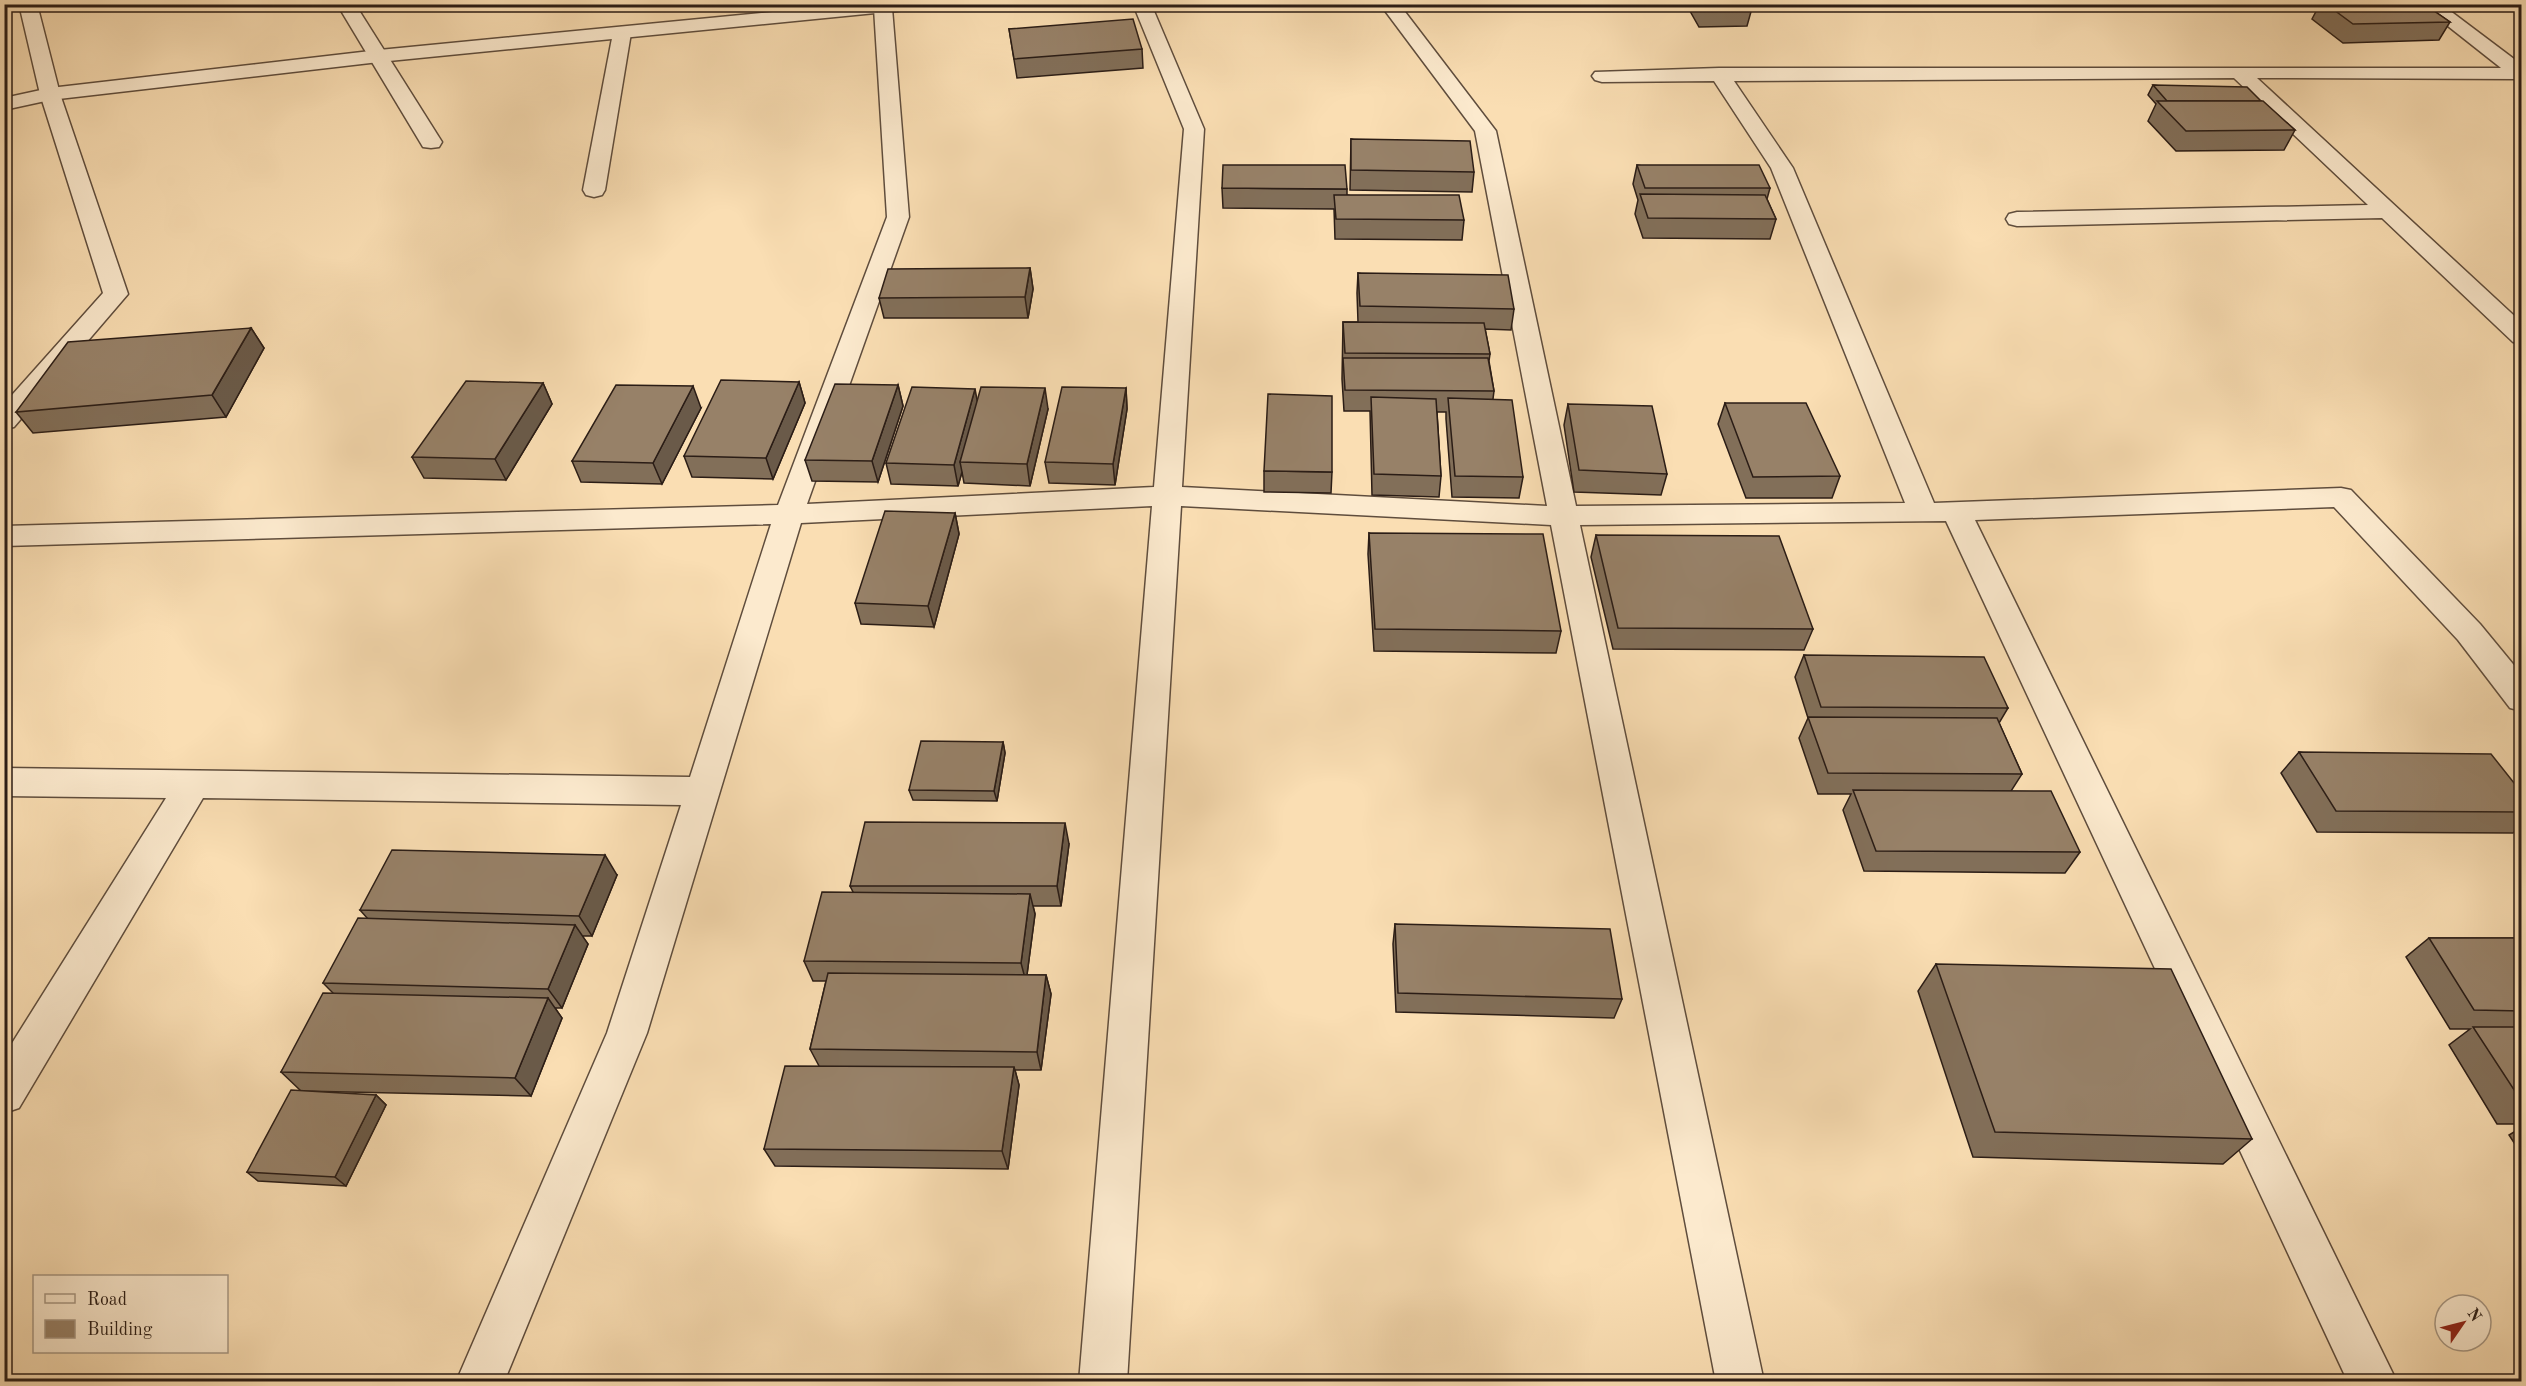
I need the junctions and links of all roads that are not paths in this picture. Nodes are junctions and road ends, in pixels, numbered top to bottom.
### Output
1 (28, 4) edge
2 (346, 4) edge
3 (916, 4) edge
4 (1142, 4) edge
5 (1389, 4) edge
6 (2429, 4) edge
7 (883, 8) junction
8 (622, 33) junction
9 (379, 56) junction
10 (2239, 72) junction
11 (1719, 74) junction
12 (2520, 74) edge
13 (1602, 76) dead end
14 (50, 94) junction
15 (4, 104) edge
16 (431, 142) dead end
17 (594, 190) dead end
18 (2386, 211) junction
19 (2017, 219) dead end
20 (2522, 337) edge
21 (4, 421) edge
22 (1168, 496) junction
23 (1940, 512) junction
24 (789, 514) junction
25 (1564, 516) junction
26 (4, 536) edge
27 (2522, 699) edge
28 (4, 782) edge
29 (193, 784) junction
30 (703, 790) junction
31 (4, 1094) edge
32 (480, 1382) edge
33 (1103, 1382) edge
34 (1740, 1382) edge
35 (2373, 1382) edge

1 - 14 street
2 - 9 street
3 - 7 street
4 - 22 street
5 - 25 street
6 - 12 street
7 - 8 street
7 - 24 street
8 - 9 street
8 - 17 street
9 - 14 street
9 - 16 street
10 - 11 street
10 - 12 street
10 - 18 street
11 - 13 street
11 - 23 street
14 - 15 street
14 - 21 street
18 - 19 street
18 - 20 street
22 - 24 street
22 - 25 street
22 - 33 street
23 - 25 street
23 - 27 street
23 - 35 street
24 - 26 street
24 - 30 street
25 - 34 street
28 - 29 street
29 - 30 street
29 - 31 street
30 - 32 street

